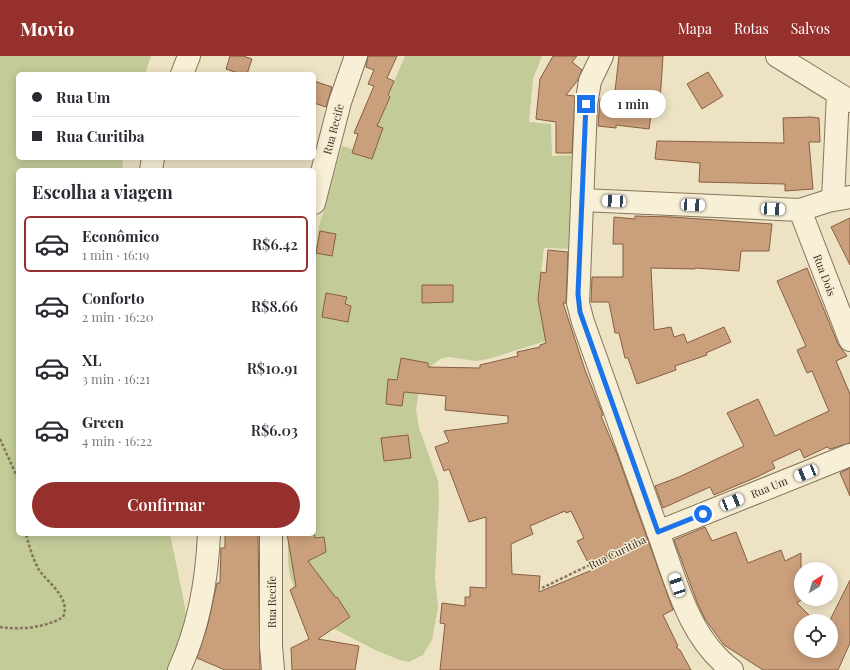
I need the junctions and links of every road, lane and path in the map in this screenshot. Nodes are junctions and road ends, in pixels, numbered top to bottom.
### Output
1 (189, 56) edge
2 (356, 56) edge
3 (602, 56) edge
4 (777, 56) edge
5 (183, 72) edge
6 (844, 97) edge
7 (316, 195) edge
8 (841, 198) edge
9 (582, 200) junction
10 (800, 210) junction
11 (850, 340) edge
12 (0, 439) edge
13 (850, 455) edge
14 (16, 475) edge
15 (658, 532) junction
16 (27, 536) edge
17 (209, 536) edge
18 (271, 536) edge
19 (542, 588) dead end
20 (0, 627) edge
21 (179, 670) edge
22 (273, 670) edge
23 (732, 670) edge

1 - 5 street
2 - 7 street, Rua Recife
3 - 9 street, Rua Curitiba
4 - 6 street
6 - 8 street
8 - 10 street
9 - 10 street
9 - 15 street, Rua Curitiba
10 - 11 street, Rua Dois
12 - 14 path
13 - 15 street, Rua Um
15 - 19 path, Rua Curitiba
15 - 23 street
16 - 20 path
17 - 21 street
18 - 22 street, Rua Recife

